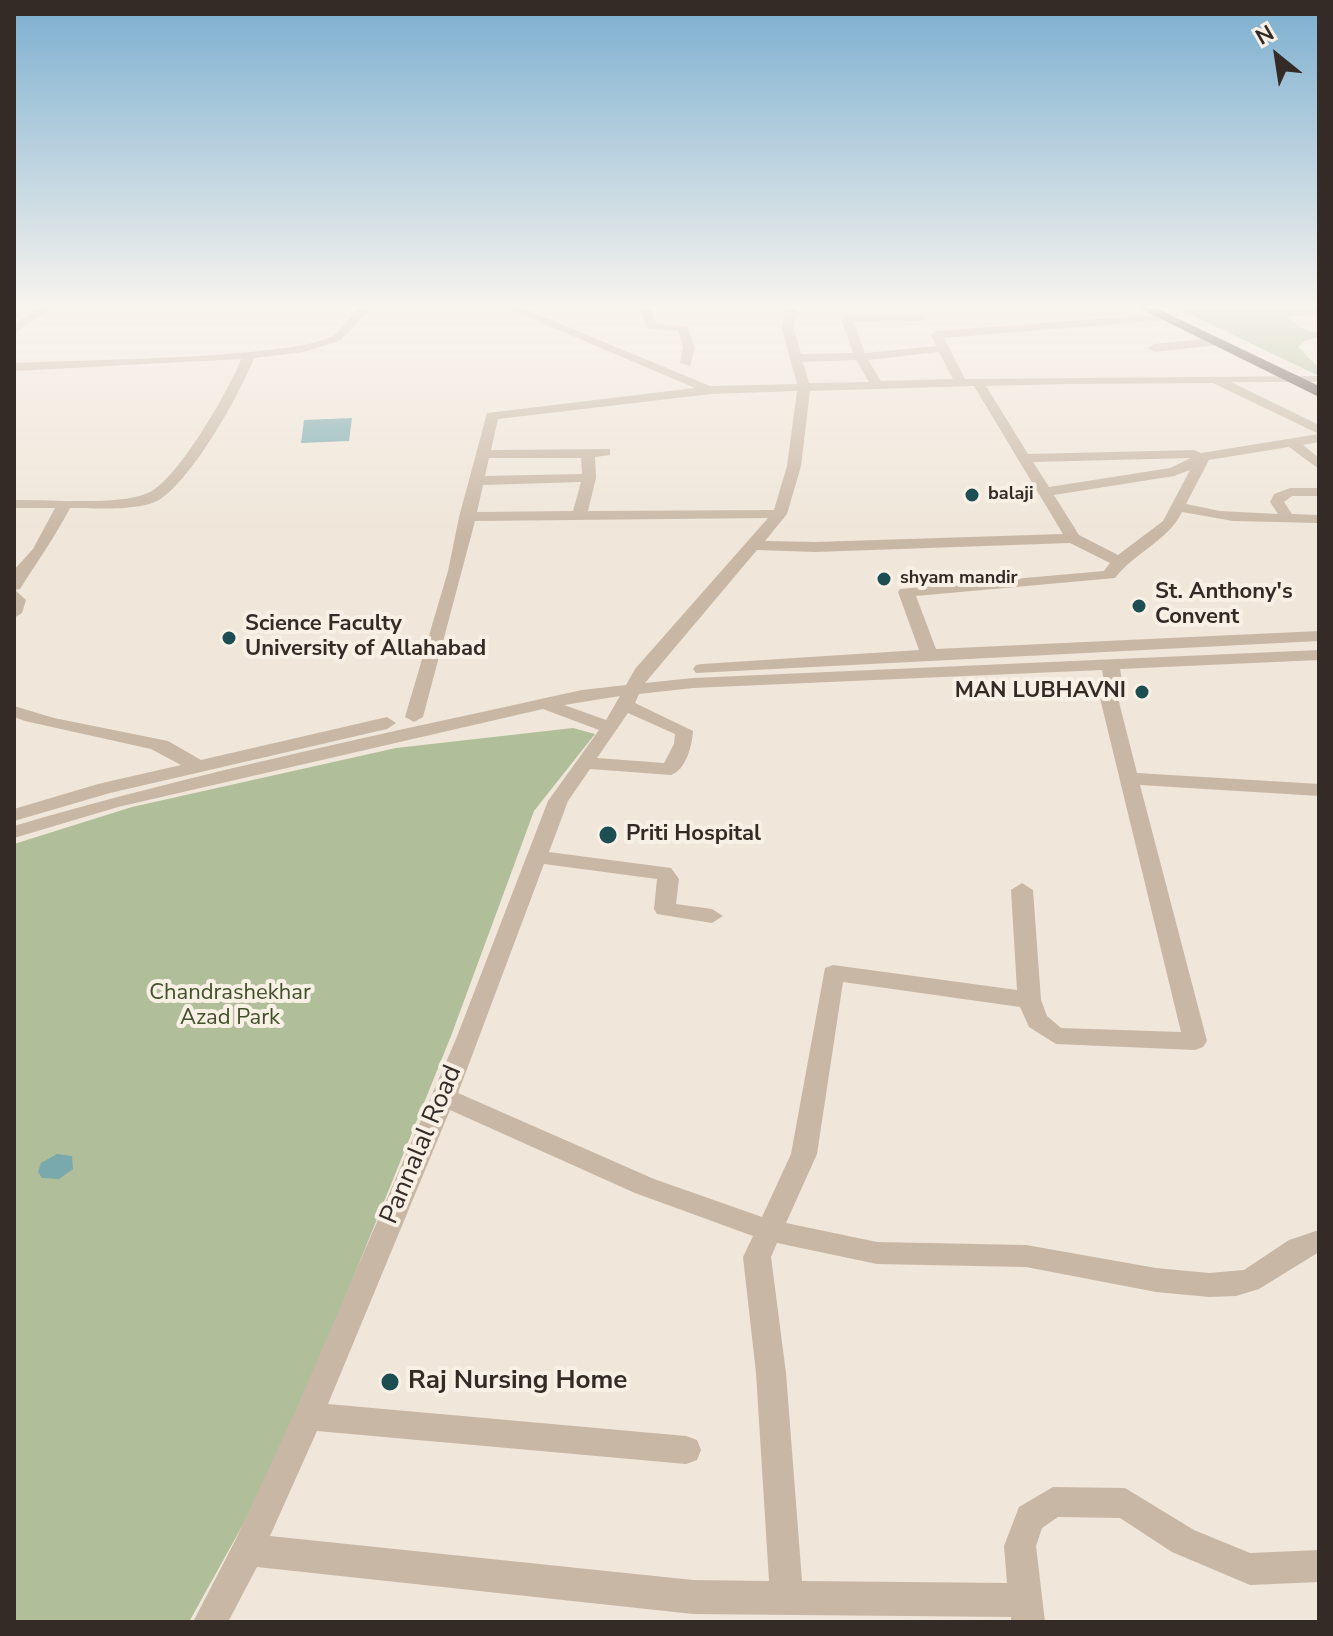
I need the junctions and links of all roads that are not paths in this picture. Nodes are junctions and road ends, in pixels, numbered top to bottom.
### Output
1 (238, 384) edge
2 (697, 384) edge
3 (895, 384) edge
4 (979, 384) edge
5 (1226, 384) edge
6 (877, 385) joint
7 (804, 387) junction
8 (711, 390) junction
9 (1319, 430) edge
10 (1319, 438) edge
11 (1290, 441) junction
12 (605, 452) dead end
13 (482, 454) junction
14 (588, 454) junction
15 (1023, 458) junction
16 (1201, 458) junction
17 (1319, 465) edge
18 (589, 478) junction
19 (475, 481) junction
20 (1043, 492) junction
21 (1319, 492) edge
22 (14, 504) edge
23 (65, 504) junction
24 (1180, 507) junction
25 (780, 514) junction
26 (579, 515) junction
27 (466, 517) junction
28 (1288, 518) junction
29 (1319, 519) edge
30 (1073, 538) junction
31 (757, 545) junction
32 (1119, 562) junction
33 (14, 586) edge
34 (14, 595) edge
35 (14, 613) edge
36 (1319, 636) edge
37 (929, 654) junction
38 (1319, 655) edge
39 (1110, 664) junction
40 (633, 689) junction
41 (534, 698) junction
42 (14, 711) edge
43 (414, 717) junction
44 (609, 727) junction
45 (582, 763) junction
46 (195, 765) junction
47 (1127, 778) junction
48 (1319, 790) edge
49 (14, 815) edge
50 (14, 832) edge
51 (537, 857) junction
52 (1022, 890) dead end
53 (712, 916) dead end
54 (1029, 1000) junction
55 (442, 1096) junction
56 (770, 1229) junction
57 (1319, 1241) edge
58 (308, 1416) junction
59 (686, 1450) dead end
60 (248, 1550) junction
61 (1319, 1566) edge
62 (787, 1598) junction
63 (1027, 1611) edge
64 (210, 1622) edge

1 - 23 street
2 - 8 street
3 - 6 street
4 - 15 street
5 - 9 street
6 - 7 street
7 - 8 street
7 - 25 street
8 - 13 street
10 - 11 street
11 - 16 street
11 - 17 street
12 - 14 street
13 - 14 street
13 - 19 street
14 - 18 street
15 - 16 street
15 - 20 street
16 - 20 street
16 - 24 street
18 - 19 street
18 - 26 street
19 - 27 street
20 - 30 street
21 - 28 street
22 - 23 street
23 - 33 street
24 - 28 street
24 - 32 street
25 - 26 street
25 - 31 street, Pannalal Road
26 - 27 street
27 - 43 street
28 - 29 street
30 - 31 street
30 - 32 street
31 - 40 street, Pannalal Road
32 - 37 street
34 - 35 street
36 - 37 street
37 - 40 street
38 - 39 street
39 - 40 street
39 - 47 street
40 - 41 street
40 - 44 street, Pannalal Road
40 - 45 street
41 - 43 street
41 - 44 street
41 - 50 street
42 - 46 street
43 - 46 street
44 - 45 street, Pannalal Road
45 - 51 street, Pannalal Road
46 - 49 street
47 - 48 street
47 - 54 street
51 - 53 street
51 - 55 street, Pannalal Road
52 - 54 street
54 - 56 street
55 - 56 street
55 - 58 street, Pannalal Road
56 - 57 street
56 - 62 street
58 - 59 street
58 - 60 street, Pannalal Road
60 - 62 street
60 - 64 street, Pannalal Road
61 - 63 street
62 - 63 street

